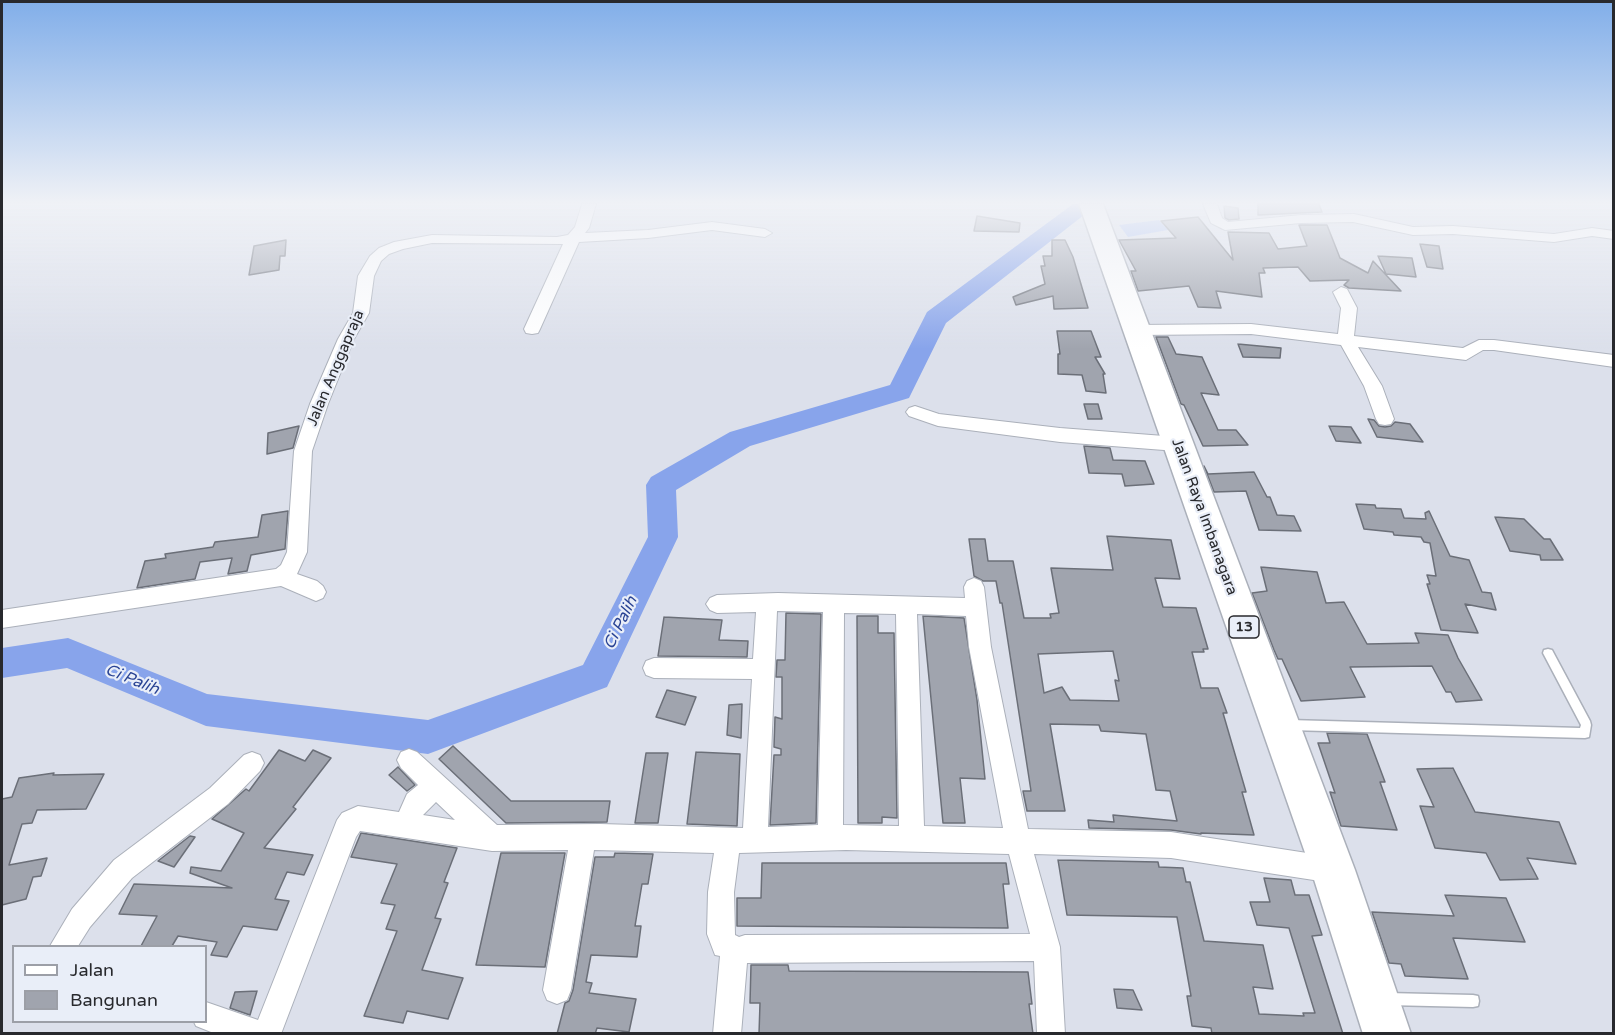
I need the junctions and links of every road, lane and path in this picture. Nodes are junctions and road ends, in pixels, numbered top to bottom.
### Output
1 (383, 252) edge
2 (567, 252) edge
3 (1108, 252) edge
4 (1341, 292) dead end
5 (532, 329) dead end
6 (1136, 330) junction
7 (1346, 340) junction
8 (1614, 361) edge
9 (915, 412) dead end
10 (1385, 419) dead end
11 (1177, 444) junction
12 (281, 577) junction
13 (316, 592) dead end
14 (767, 603) junction
15 (717, 604) dead end
16 (834, 604) junction
17 (906, 605) junction
18 (2, 619) edge
19 (1548, 653) dead end
20 (654, 668) dead end
21 (764, 669) junction
22 (1280, 725) junction
23 (409, 760) dead end
24 (252, 763) dead end
25 (437, 786) junction
26 (406, 824) junction
27 (583, 837) junction
28 (830, 837) junction
29 (492, 838) junction
30 (741, 840) junction
31 (912, 840) junction
32 (1018, 841) junction
33 (1333, 870) junction
34 (64, 945) edge
35 (1047, 947) junction
36 (739, 951) junction
37 (557, 990) dead end
38 (1376, 999) junction
39 (1473, 1001) dead end
40 (207, 1016) edge
41 (256, 1034) edge
42 (267, 1034) edge
43 (727, 1034) edge
44 (1051, 1034) edge
45 (1387, 1034) edge

1 - 12 street, Jalan Anggapraja
2 - 5 street
3 - 6 highway, Jalan Raya Imbanagara / 13
4 - 7 street
6 - 7 street
6 - 11 highway, Jalan Raya Imbanagara / 13
7 - 8 street
7 - 10 street
9 - 11 street
11 - 22 highway, Jalan Raya Imbanagara / 13
12 - 13 street
12 - 18 street
14 - 15 street
14 - 16 street
14 - 21 street
16 - 17 street
16 - 28 street
17 - 31 street
17 - 32 street
19 - 22 lane
20 - 21 street
21 - 30 street
22 - 33 highway, Jalan Raya Imbanagara / 13
23 - 25 street
24 - 34 street
25 - 26 street
25 - 29 street
26 - 29 street
26 - 42 street
27 - 29 street
27 - 30 street
27 - 37 street
28 - 30 street
28 - 31 street
30 - 36 street
31 - 32 street
32 - 33 street
32 - 35 street
33 - 38 highway, Jalan Raya Imbanagara / 13
35 - 36 street
35 - 44 street
36 - 43 street
38 - 39 lane
38 - 45 highway, Jalan Raya Imbanagara / 13
40 - 41 street

